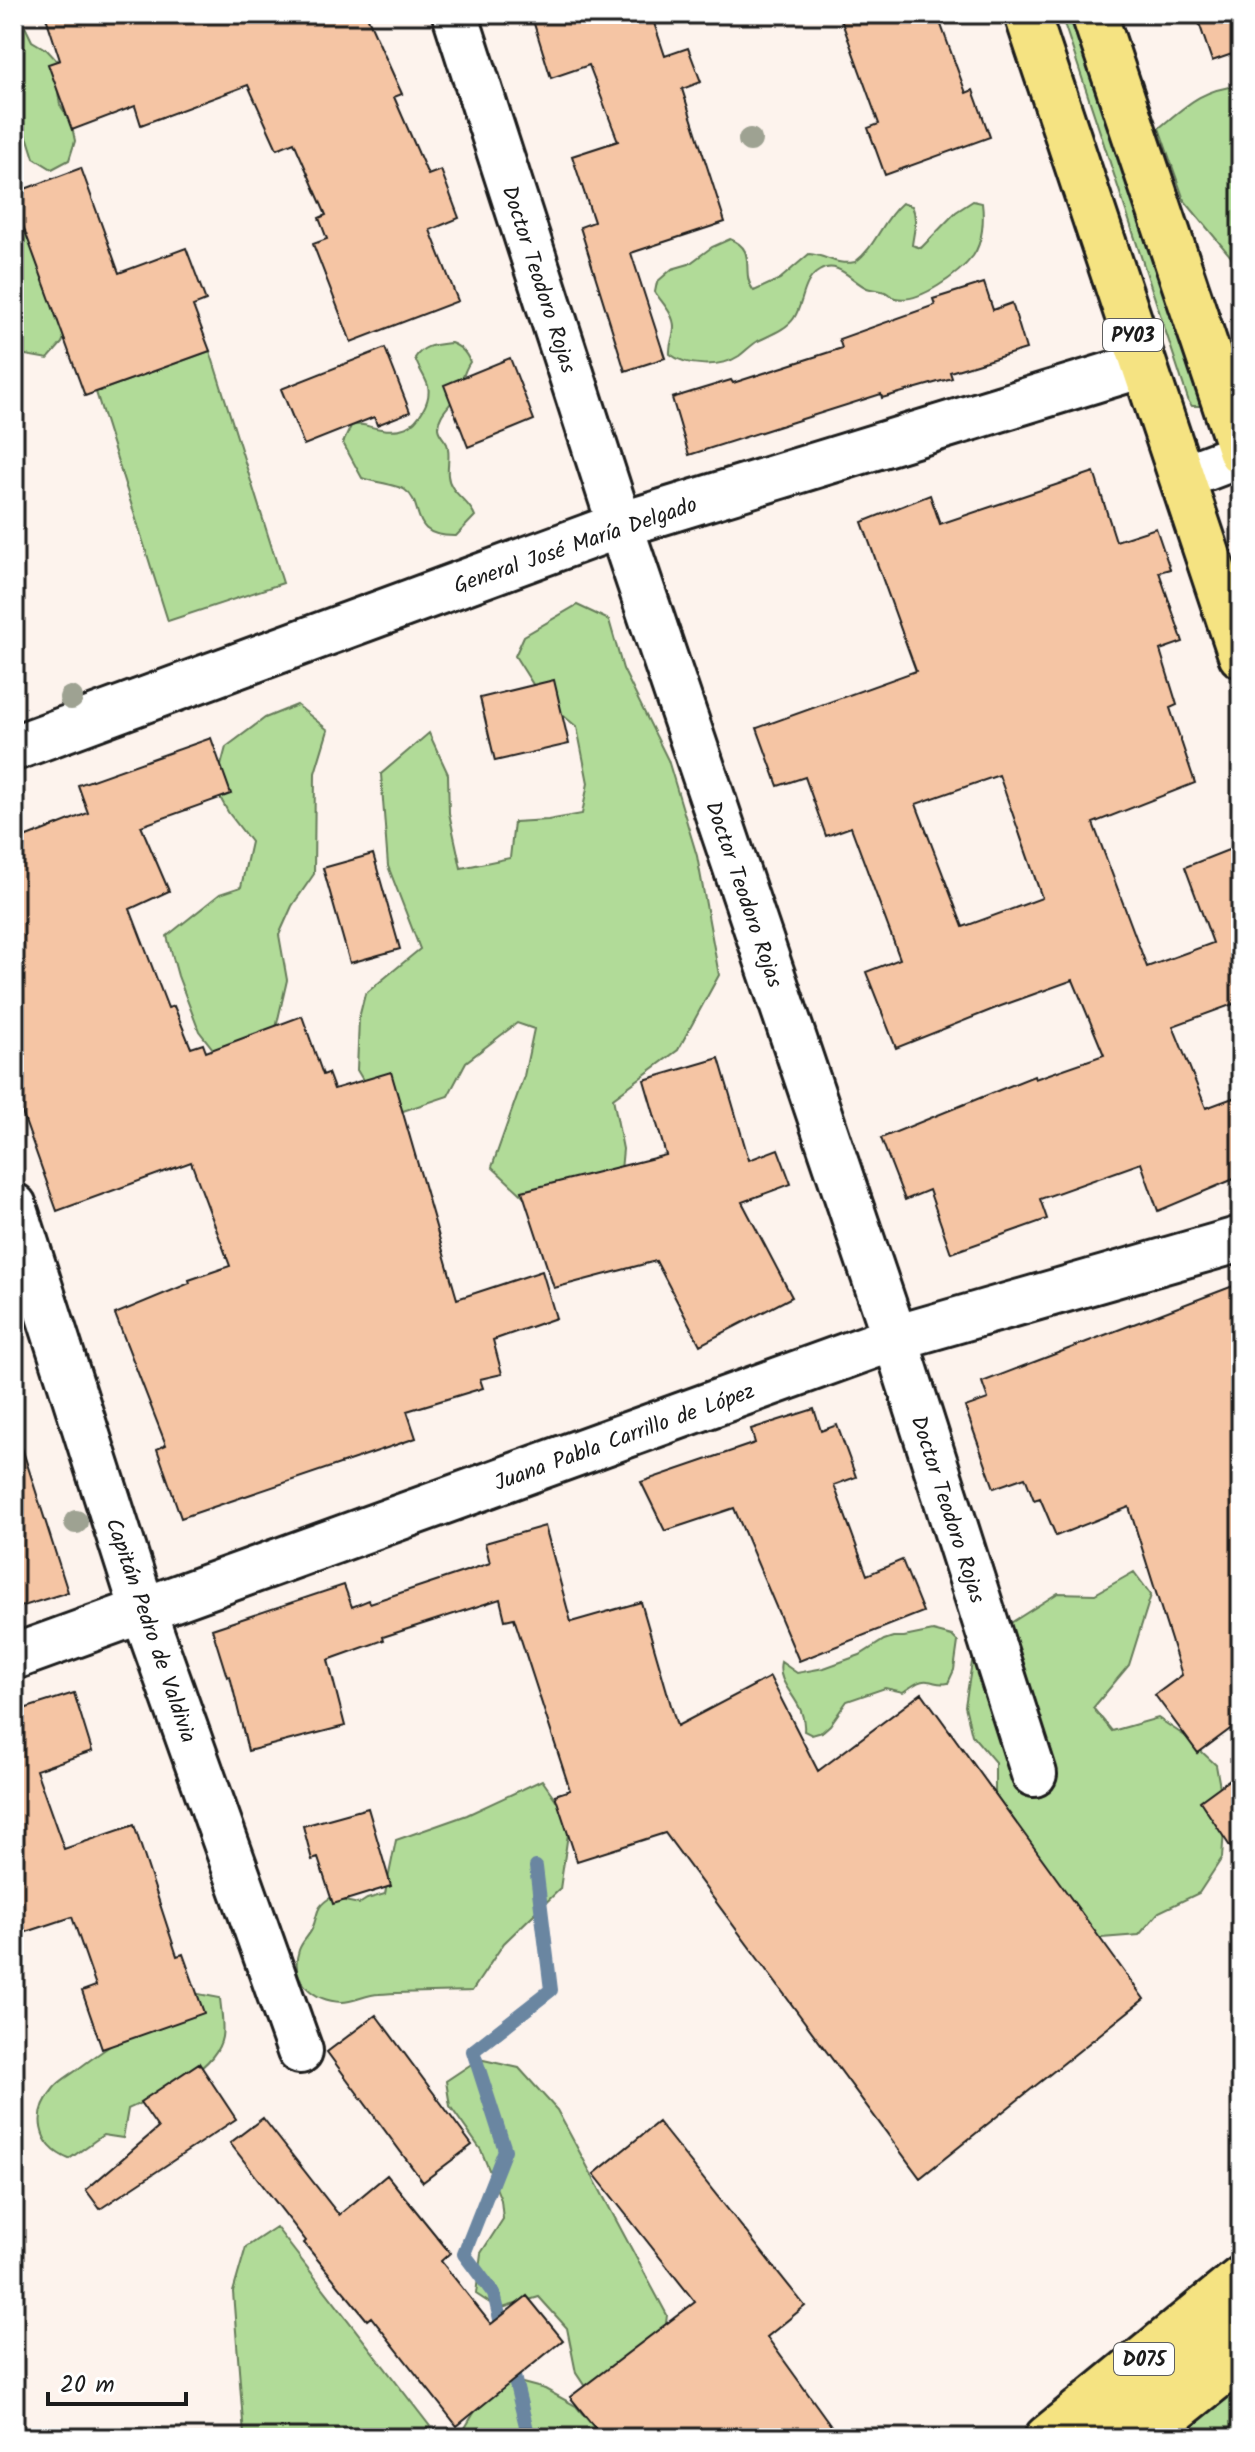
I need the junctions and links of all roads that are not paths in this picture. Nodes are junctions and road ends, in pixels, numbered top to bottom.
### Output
1 (455, 14) edge
2 (1027, 14) edge
3 (1094, 14) edge
4 (1143, 365) junction
5 (1241, 454) edge
6 (1183, 477) junction
7 (620, 525) junction
8 (1241, 655) edge
9 (14, 748) edge
10 (14, 1206) edge
11 (1241, 1239) edge
12 (895, 1338) junction
13 (143, 1610) junction
14 (14, 1657) edge
15 (1034, 1774) dead end
16 (300, 2051) dead end
17 (1241, 2279) edge
18 (1241, 2298) edge
19 (1241, 2328) edge
20 (1241, 2357) edge
21 (1047, 2438) edge
22 (1067, 2438) edge
23 (1099, 2438) edge
24 (1140, 2438) edge

1 - 7 street, Doctor Teodoro Rojas
2 - 4 highway, PY03
3 - 5 highway, PY03
4 - 6 highway, PY03
4 - 7 street, General José María Delgado
5 - 6 street
6 - 8 highway, PY03
7 - 9 street, General José María Delgado
7 - 12 street, Doctor Teodoro Rojas
10 - 13 street, Capitán Pedro de Valdivia
11 - 12 street, Juana Pabla Carrillo de López
12 - 13 street, Juana Pabla Carrillo de López
12 - 15 street, Doctor Teodoro Rojas
13 - 14 street, Juana Pabla Carrillo de López
13 - 16 street, Capitán Pedro de Valdivia
17 - 21 highway, D075
18 - 22 highway
19 - 23 highway
20 - 24 highway, D075

